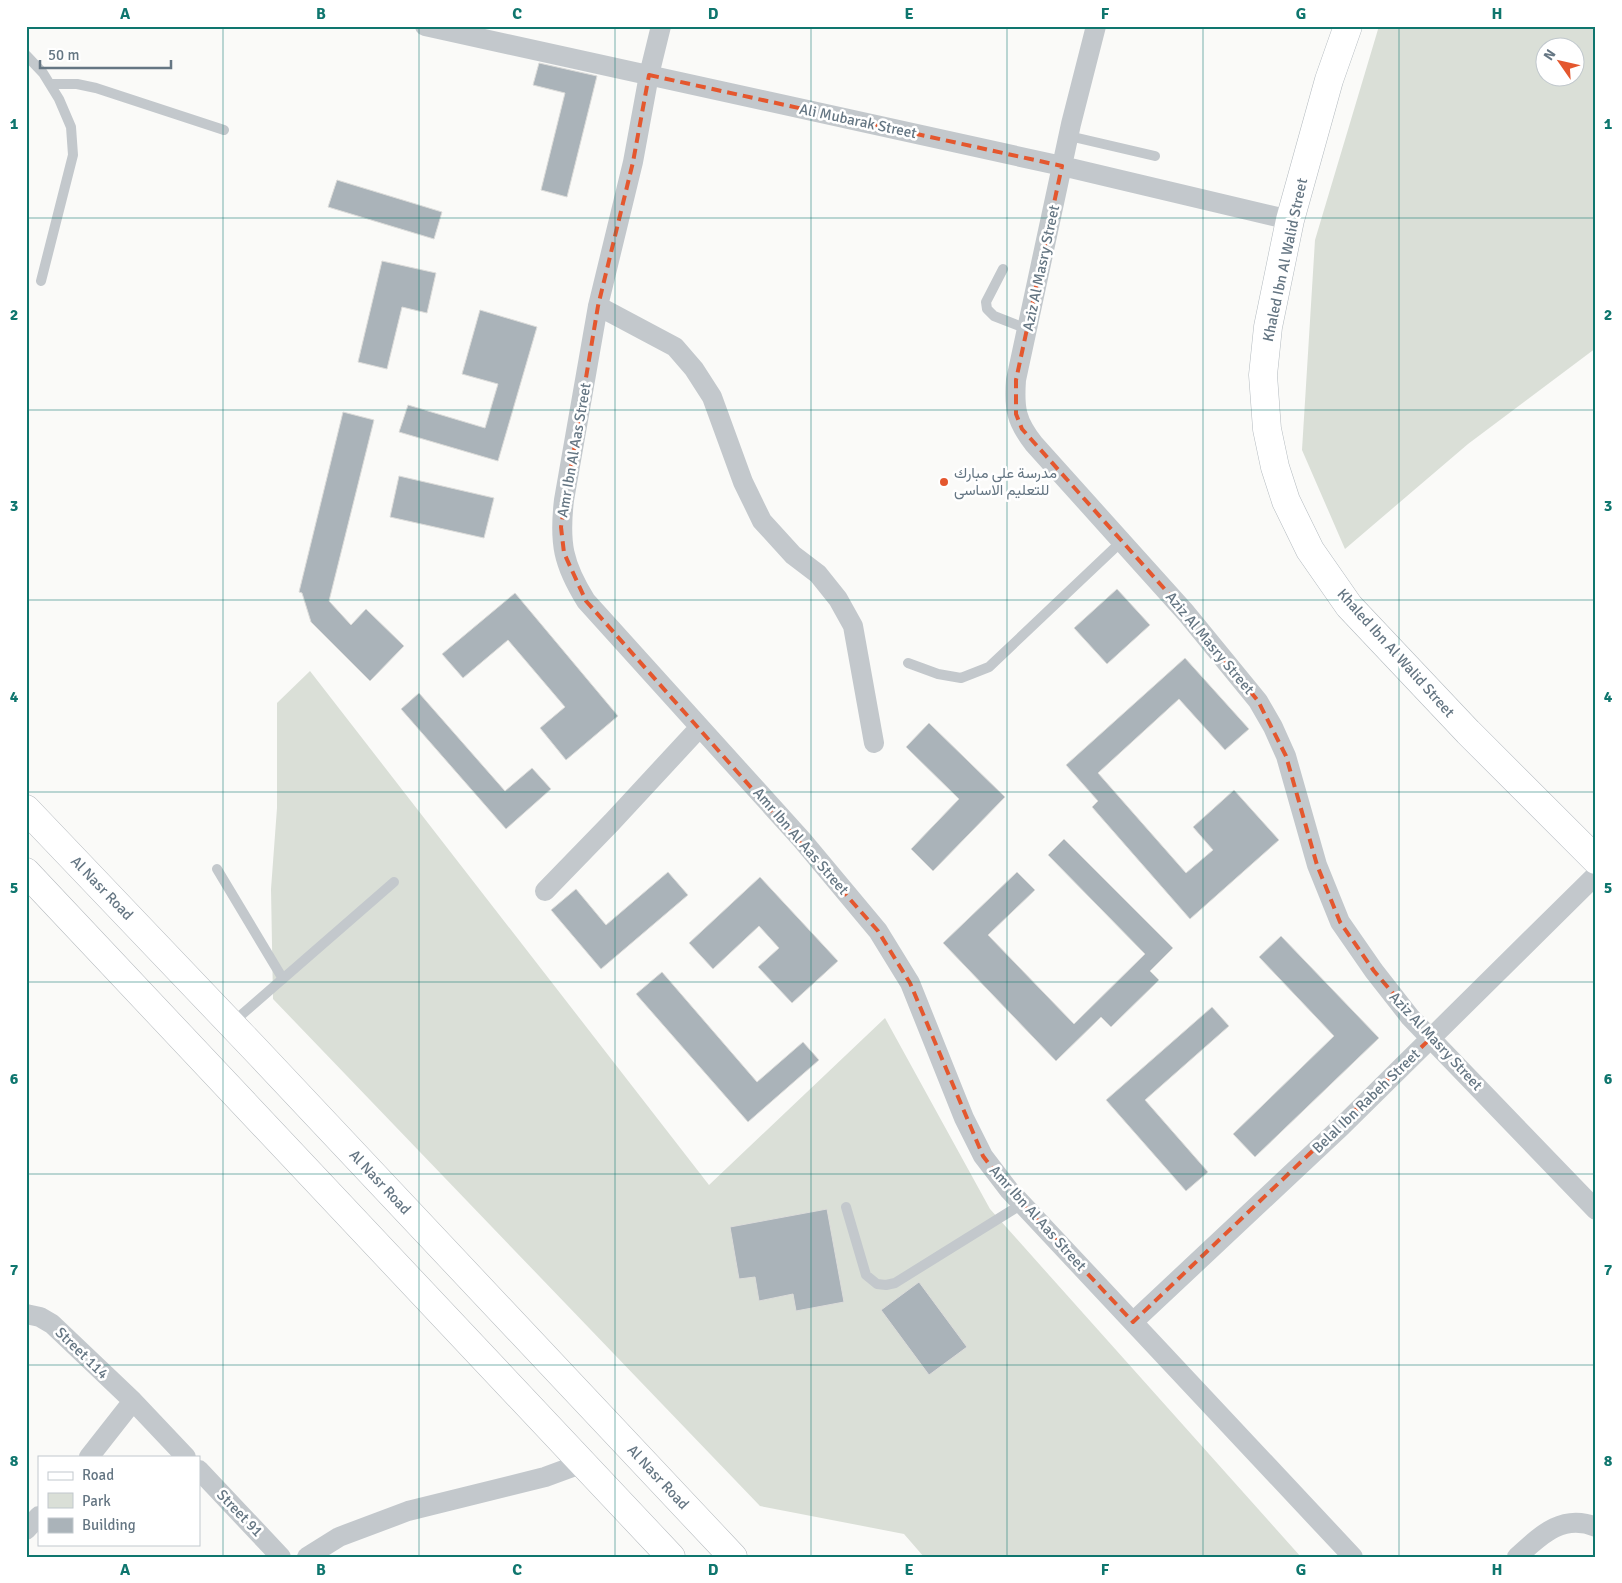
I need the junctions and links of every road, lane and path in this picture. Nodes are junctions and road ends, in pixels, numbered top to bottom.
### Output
1 (425, 26) edge
2 (661, 26) edge
3 (1096, 26) edge
4 (1348, 26) edge
5 (26, 55) edge
6 (649, 75) junction
7 (50, 84) junction
8 (224, 130) dead end
9 (1069, 136) junction
10 (1155, 156) dead end
11 (1062, 166) junction
12 (1290, 220) junction
13 (1003, 269) dead end
14 (41, 281) dead end
15 (598, 306) junction
16 (1027, 329) junction
17 (1122, 541) junction
18 (908, 663) dead end
19 (700, 727) junction
20 (874, 743) dead end
21 (26, 809) edge
22 (1596, 860) edge
23 (217, 869) dead end
24 (26, 872) edge
25 (1596, 875) edge
26 (394, 882) dead end
27 (545, 891) dead end
28 (283, 979) junction
29 (231, 1024) junction
30 (1431, 1038) junction
31 (253, 1047) junction
32 (220, 1076) junction
33 (1022, 1204) junction
34 (846, 1208) dead end
35 (1596, 1210) edge
36 (26, 1314) edge
37 (1133, 1322) junction
38 (133, 1401) junction
39 (90, 1456) edge
40 (185, 1456) edge
41 (583, 1463) junction
42 (200, 1471) edge
43 (38, 1517) edge
44 (1596, 1528) edge
45 (26, 1530) edge
46 (281, 1557) edge
47 (307, 1557) edge
48 (671, 1557) edge
49 (733, 1557) edge
50 (1353, 1557) edge
51 (1517, 1557) edge

1 - 6 street, Ali Mubarak Street
2 - 6 street, Amr Ibn Al Aas Street
3 - 9 street, Aziz Al Masry Street
4 - 12 main road, Khaled Ibn Al Walid Street
5 - 7 lane
6 - 11 street, Ali Mubarak Street
6 - 15 street, Amr Ibn Al Aas Street
7 - 8 lane
7 - 14 lane
9 - 10 lane
9 - 11 street, Aziz Al Masry Street
11 - 12 street, Ali Mubarak Street
11 - 16 street, Aziz Al Masry Street
12 - 22 main road, Khaled Ibn Al Walid Street
13 - 16 lane
15 - 19 street, Amr Ibn Al Aas Street
15 - 20 street
16 - 17 street, Aziz Al Masry Street
17 - 18 lane
17 - 30 street, Aziz Al Masry Street
19 - 27 street
19 - 33 street, Amr Ibn Al Aas Street
21 - 29 main road, Al Nasr Road
23 - 28 lane
24 - 32 main road
25 - 30 street, Belal Ibn Rabeh Street
26 - 28 lane
28 - 29 lane
29 - 31 main road, Al Nasr Road
30 - 35 street, Aziz Al Masry Street
30 - 37 street, Belal Ibn Rabeh Street
31 - 32 main road
31 - 49 main road, Al Nasr Road
32 - 41 main road
33 - 34 lane
33 - 37 street, Amr Ibn Al Aas Street
36 - 38 street, Street 114
37 - 50 street, Amr Ibn Al Aas Street
38 - 39 street
38 - 40 street
41 - 47 street
41 - 48 main road
42 - 46 street, Street 91
43 - 45 street
44 - 51 street

